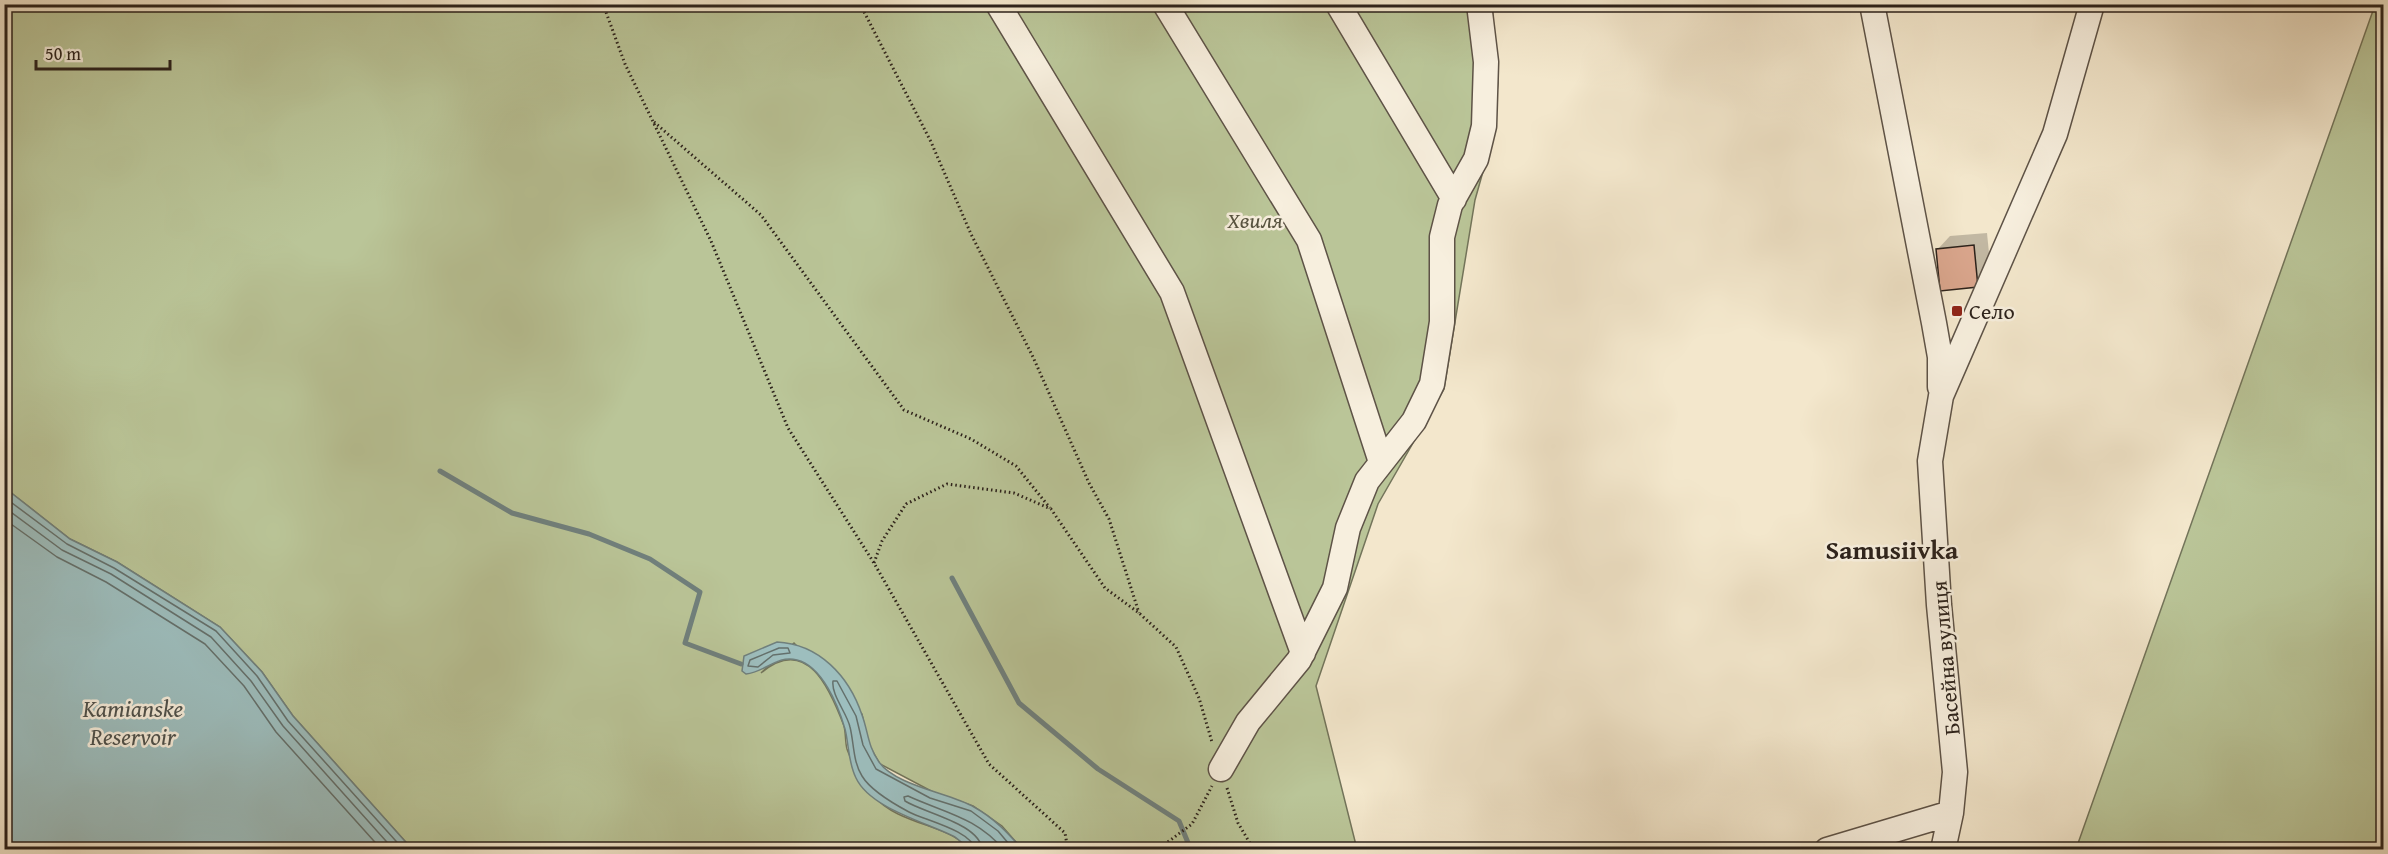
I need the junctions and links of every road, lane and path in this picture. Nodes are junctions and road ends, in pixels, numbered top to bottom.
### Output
1 (603, 4) edge
2 (860, 4) edge
3 (998, 4) edge
4 (1166, 4) edge
5 (1338, 4) edge
6 (1479, 4) edge
7 (1872, 4) edge
8 (2092, 4) edge
9 (651, 119) junction
10 (1454, 199) junction
11 (1941, 396) junction
12 (1381, 462) junction
13 (1051, 509) junction
14 (874, 564) junction
15 (1140, 613) junction
16 (1303, 653) junction
17 (1221, 769) junction
18 (1951, 813) junction
19 (1068, 849) edge
20 (1157, 849) edge
21 (1254, 849) edge
22 (1827, 849) edge
23 (1943, 849) edge

1 - 9 path
2 - 15 path
3 - 16 street
4 - 12 street
5 - 10 street
6 - 10 street
7 - 11 street
8 - 11 street
9 - 13 path
9 - 14 path
10 - 12 street
11 - 18 street, Басейна вулиця
12 - 16 street
13 - 14 path
13 - 15 path
14 - 19 path
15 - 17 path
16 - 17 street
17 - 20 path
17 - 21 path
18 - 22 street
18 - 23 street, Басейна вулиця

